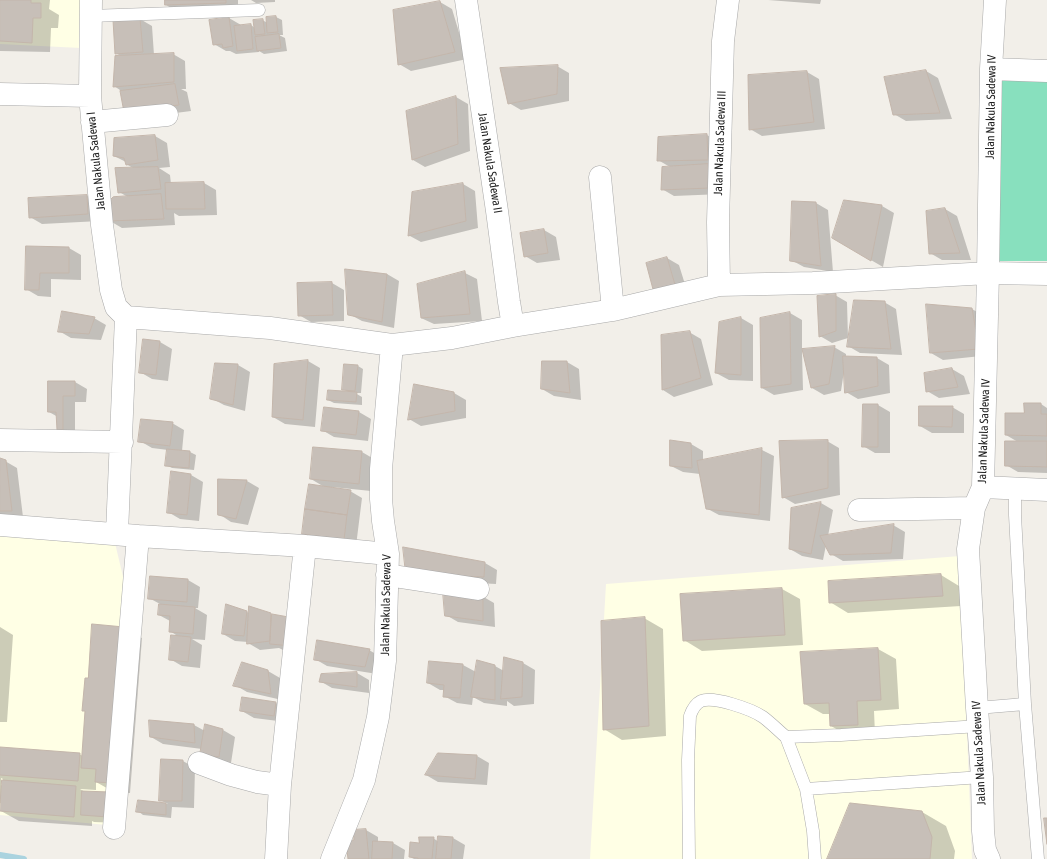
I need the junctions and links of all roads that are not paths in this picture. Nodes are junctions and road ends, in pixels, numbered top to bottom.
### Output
1 (466, 0) edge
2 (728, 0) edge
3 (995, 0) edge
4 (91, 8) edge
5 (259, 10) dead end
6 (991, 69) junction
7 (1047, 71) edge
8 (0, 94) edge
9 (90, 96) junction
10 (166, 115) dead end
11 (92, 122) junction
12 (600, 176) dead end
13 (988, 273) junction
14 (1047, 274) edge
15 (718, 285) junction
16 (613, 310) junction
17 (126, 317) junction
18 (513, 326) junction
19 (392, 344) junction
20 (0, 440) edge
21 (122, 442) junction
22 (983, 487) junction
23 (1015, 489) junction
24 (1047, 490) edge
25 (974, 508) junction
26 (859, 510) dead end
27 (0, 525) edge
28 (128, 534) junction
29 (306, 546) junction
30 (388, 564) junction
31 (478, 589) dead end
32 (1025, 704) junction
33 (978, 717) junction
34 (786, 737) junction
35 (199, 763) dead end
36 (982, 777) junction
37 (280, 784) junction
38 (806, 789) junction
39 (114, 828) dead end
40 (276, 859) edge
41 (332, 859) edge
42 (689, 859) edge
43 (815, 859) edge
44 (989, 859) edge
45 (1038, 859) edge

1 - 18 street, Jalan Nakula Sadewa II
2 - 15 street, Jalan Nakula Sadewa III
3 - 6 street, Jalan Nakula Sadewa IV
4 - 5 lane
4 - 9 street, Jalan Nakula Sadewa I
6 - 7 street
6 - 13 street, Jalan Nakula Sadewa IV
8 - 9 street
9 - 11 street, Jalan Nakula Sadewa I
10 - 11 street
11 - 17 street, Jalan Nakula Sadewa I
12 - 16 street
13 - 14 street
13 - 15 street
13 - 22 street, Jalan Nakula Sadewa IV
15 - 16 street
16 - 18 street
17 - 19 street
17 - 21 street
18 - 19 street
19 - 30 street, Jalan Nakula Sadewa V
20 - 21 street
21 - 28 street
22 - 23 street
22 - 25 street, Jalan Nakula Sadewa IV
23 - 24 street
23 - 32 lane
25 - 26 street
25 - 33 street, Jalan Nakula Sadewa IV
27 - 28 street
28 - 29 street
28 - 39 street
29 - 30 street
29 - 37 street
30 - 31 street
30 - 41 street, Jalan Nakula Sadewa V
32 - 33 lane
32 - 45 lane
33 - 34 lane
33 - 36 street, Jalan Nakula Sadewa IV
34 - 38 lane
34 - 42 lane
35 - 37 street
36 - 38 lane
36 - 44 street, Jalan Nakula Sadewa IV
37 - 40 street
38 - 43 lane

